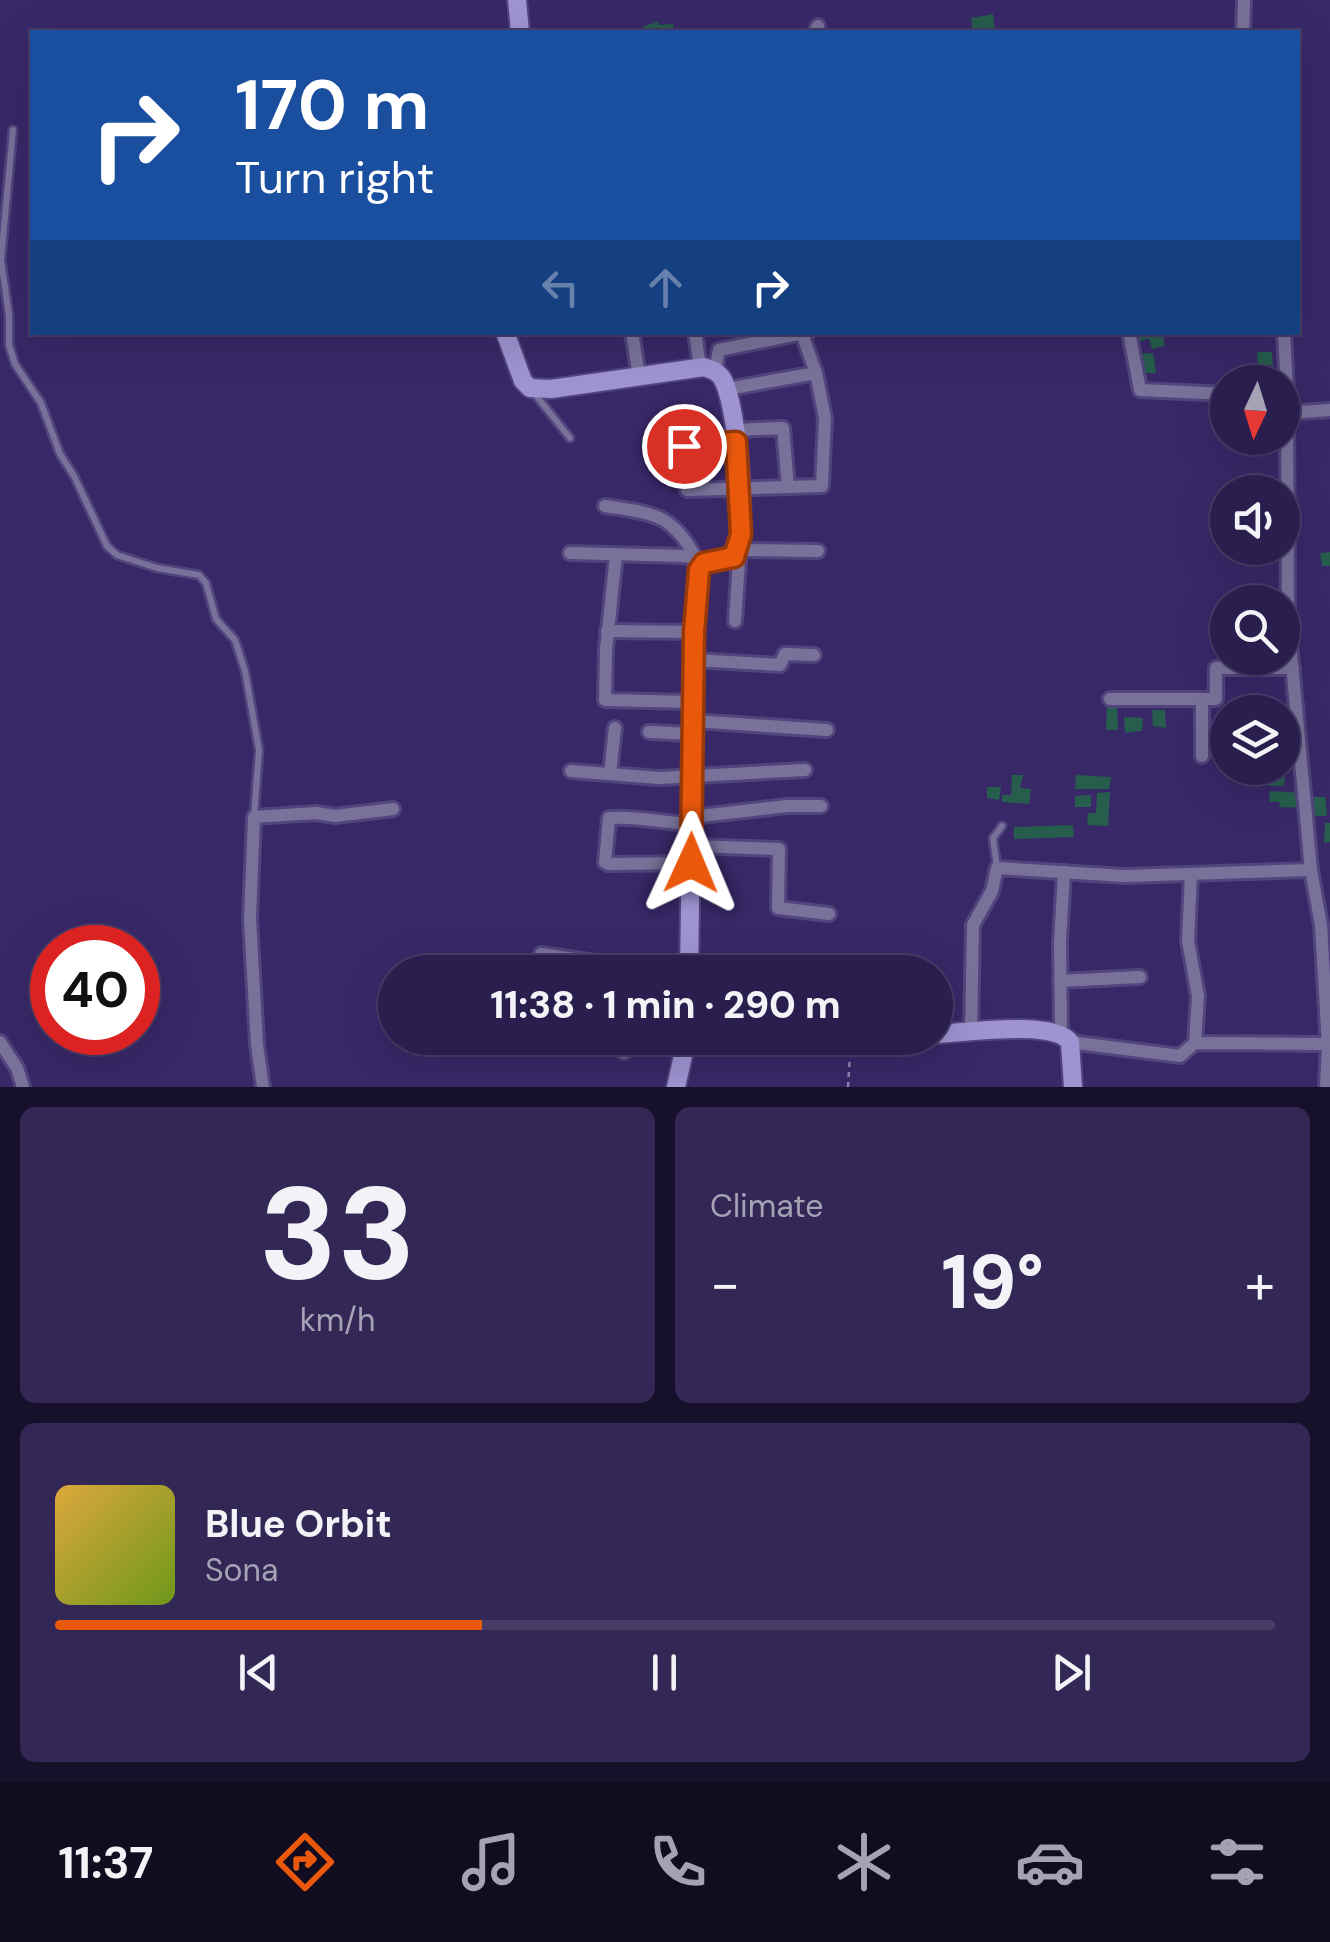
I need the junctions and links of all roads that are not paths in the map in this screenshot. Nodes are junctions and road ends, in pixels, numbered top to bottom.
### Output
1 (517, 0) edge
2 (1244, 0) edge
3 (520, 30) edge
4 (1243, 30) edge
5 (13, 130) dead end
6 (506, 335) edge
7 (632, 335) edge
8 (696, 335) edge
9 (780, 335) edge
10 (806, 335) edge
11 (1130, 335) edge
12 (1284, 335) edge
13 (1285, 365) edge
14 (708, 369) junction
15 (816, 373) junction
16 (639, 376) junction
17 (530, 388) junction
18 (727, 389) junction
19 (1210, 393) edge
20 (1330, 410) edge
21 (1300, 411) edge
22 (736, 436) junction
23 (570, 438) dead end
24 (684, 446) dead end
25 (1288, 455) edge
26 (788, 487) junction
27 (740, 488) junction
28 (687, 490) dead end
29 (605, 506) dead end
30 (818, 551) dead end
31 (737, 552) junction
32 (570, 554) dead end
33 (616, 556) junction
34 (701, 560) junction
35 (1288, 585) edge
36 (735, 621) dead end
37 (607, 631) junction
38 (694, 632) junction
39 (814, 655) dead end
40 (694, 660) junction
41 (1216, 675) edge
42 (1294, 675) edge
43 (1110, 699) dead end
44 (1202, 699) junction
45 (694, 702) junction
46 (693, 727) junction
47 (616, 728) dead end
48 (827, 730) dead end
49 (649, 732) dead end
50 (1202, 756) dead end
51 (805, 770) dead end
52 (571, 771) dead end
53 (610, 774) junction
54 (693, 776) junction
55 (822, 806) dead end
56 (393, 809) dead end
57 (255, 816) junction
58 (692, 821) junction
59 (1002, 826) dead end
60 (692, 855) junction
61 (997, 868) junction
62 (1311, 870) junction
63 (1064, 872) junction
64 (1191, 876) junction
65 (829, 914) dead end
66 (1326, 950) edge
67 (541, 954) dead end
68 (548, 955) edge
69 (689, 955) edge
70 (1140, 978) dead end
71 (1060, 982) junction
72 (971, 1033) junction
73 (953, 1034) edge
74 (1065, 1037) junction
75 (0, 1042) edge
76 (1195, 1043) junction
77 (1328, 1044) edge
78 (683, 1055) edge
79 (23, 1087) edge
80 (263, 1087) edge
81 (676, 1087) edge
82 (1073, 1087) edge
83 (1326, 1087) edge

1 - 3 street
2 - 4 street
5 - 57 lane
6 - 17 street
7 - 16 street
8 - 14 street
9 - 14 street
10 - 15 street
11 - 19 street
12 - 13 street
14 - 16 street
14 - 18 street
15 - 18 street
15 - 26 street
16 - 17 street
17 - 23 lane
18 - 22 street
20 - 21 street
22 - 24 street
22 - 26 street
22 - 27 street
25 - 35 street
26 - 27 street
27 - 28 street
27 - 31 street
29 - 34 street
30 - 31 street
31 - 34 street
31 - 36 street
32 - 33 street
33 - 34 street
33 - 37 street
34 - 38 street
37 - 38 street
37 - 45 street
38 - 40 street
39 - 40 street
40 - 45 street
41 - 44 street
42 - 62 street
43 - 44 street
44 - 50 street
45 - 46 street
46 - 48 street
46 - 49 street
46 - 54 street
47 - 53 street
51 - 54 street
52 - 53 street
53 - 54 street
54 - 58 street
55 - 58 street
56 - 57 street
57 - 80 street
58 - 60 street
58 - 60 street
59 - 61 lane
60 - 65 street
60 - 69 street
61 - 63 street
61 - 72 street
62 - 64 street
62 - 66 street
63 - 64 street
63 - 71 street
64 - 76 street
66 - 77 street
67 - 68 street
70 - 71 street
71 - 74 street
72 - 73 street
72 - 74 street
74 - 76 street
74 - 82 street
75 - 79 street
76 - 77 street
77 - 83 street
78 - 81 street

